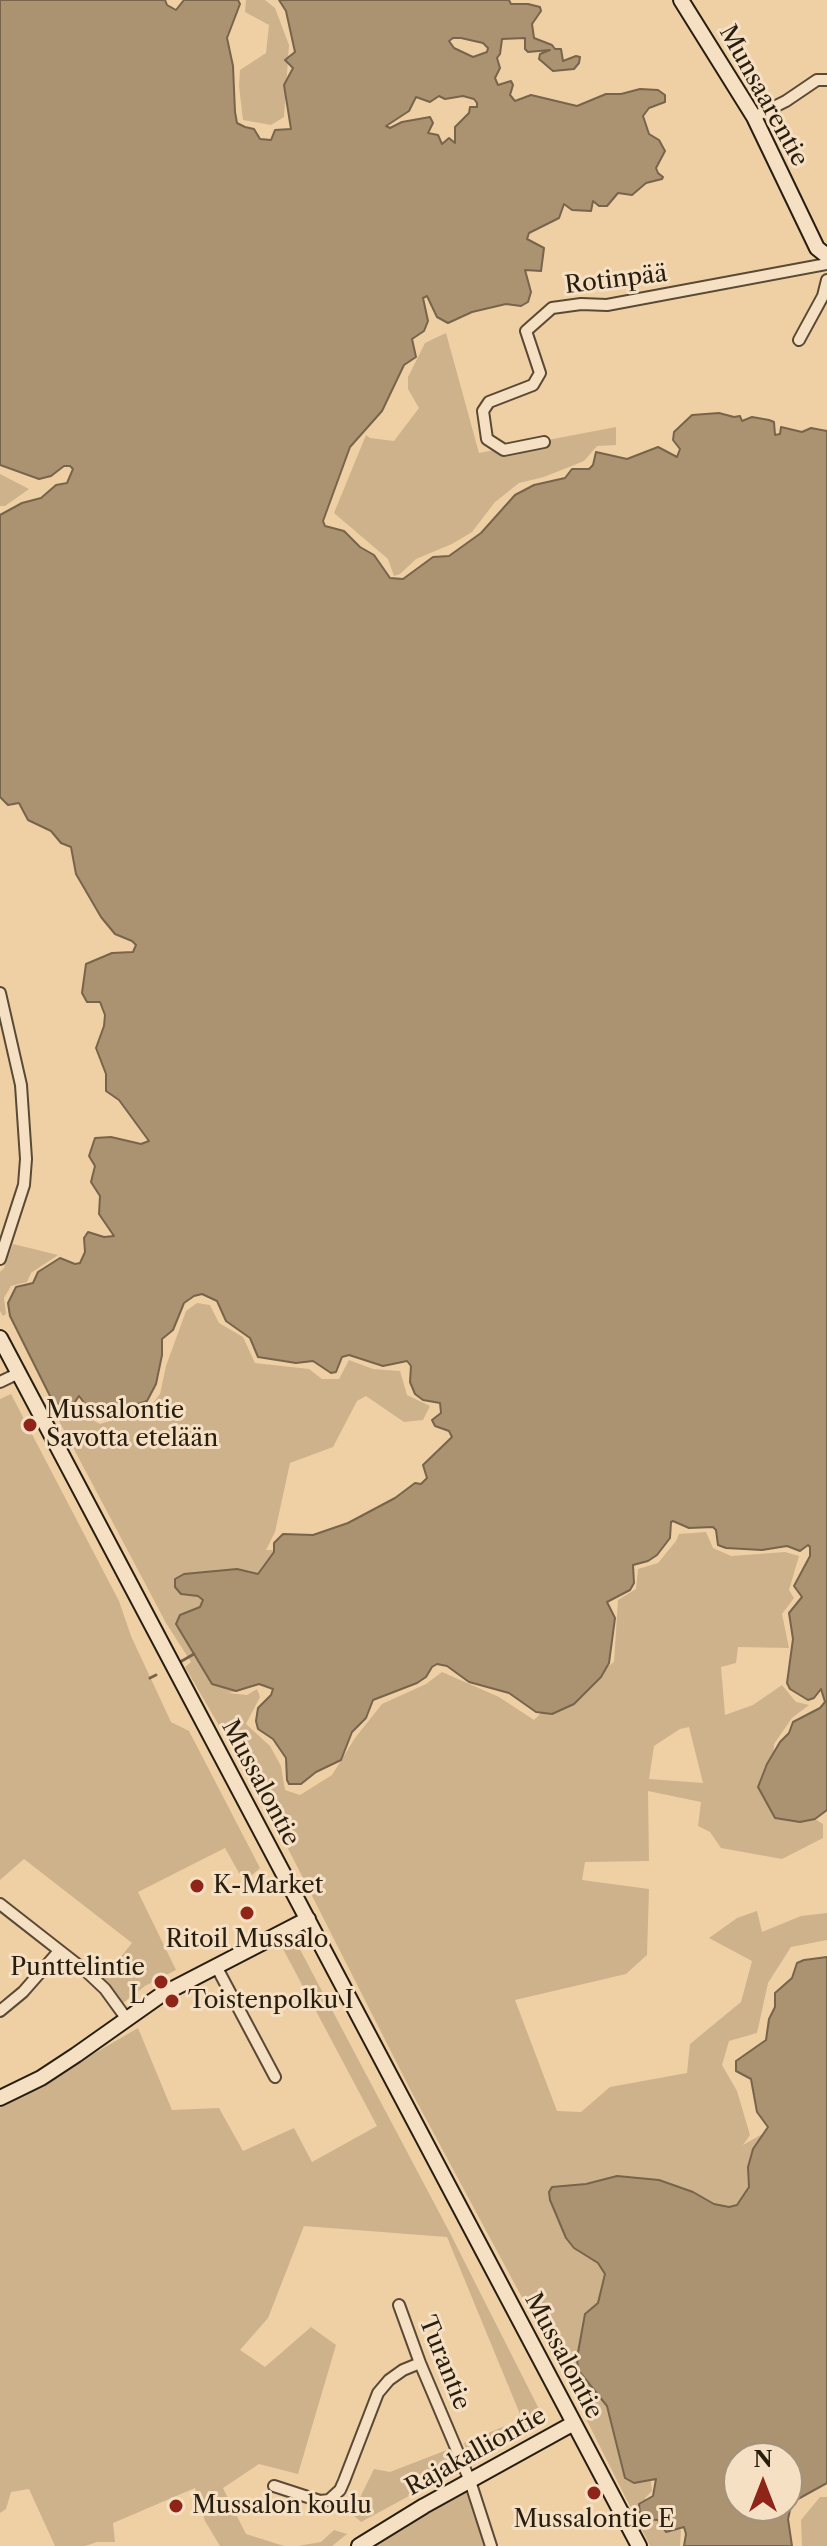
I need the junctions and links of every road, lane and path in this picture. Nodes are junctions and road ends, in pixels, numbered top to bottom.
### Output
1 (681, 0) edge
2 (827, 70) edge
3 (822, 80) edge
4 (754, 117) junction
5 (827, 256) edge
6 (827, 264) edge
7 (827, 280) edge
8 (799, 340) dead end
9 (544, 442) dead end
10 (0, 993) edge
11 (0, 1259) edge
12 (0, 1338) edge
13 (19, 1373) junction
14 (0, 1382) edge
15 (0, 1904) edge
16 (308, 1919) junction
17 (59, 1951) junction
18 (216, 1966) junction
19 (0, 2011) edge
20 (126, 2018) junction
21 (275, 2077) dead end
22 (0, 2098) edge
23 (399, 2305) dead end
24 (420, 2363) junction
25 (574, 2423) junction
26 (470, 2481) junction
27 (274, 2486) dead end
28 (359, 2546) edge
29 (491, 2546) edge
30 (639, 2546) edge

1 - 4 main road, Munsaarentie
2 - 3 street
3 - 4 street
4 - 5 main road, Munsaarentie
6 - 9 street, Rotinpää
7 - 8 street
10 - 11 street
12 - 13 main road, Mussalontie
13 - 14 street
13 - 16 main road, Mussalontie
15 - 17 street
16 - 18 main road
16 - 25 main road, Mussalontie
17 - 19 street
17 - 20 street
18 - 20 main road
18 - 21 street
20 - 22 main road
23 - 24 street, Turantie
24 - 26 street, Turantie
24 - 27 street
25 - 26 main road, Rajakalliontie
25 - 30 main road, Mussalontie
26 - 28 main road, Rajakalliontie
26 - 29 street, Turantie

